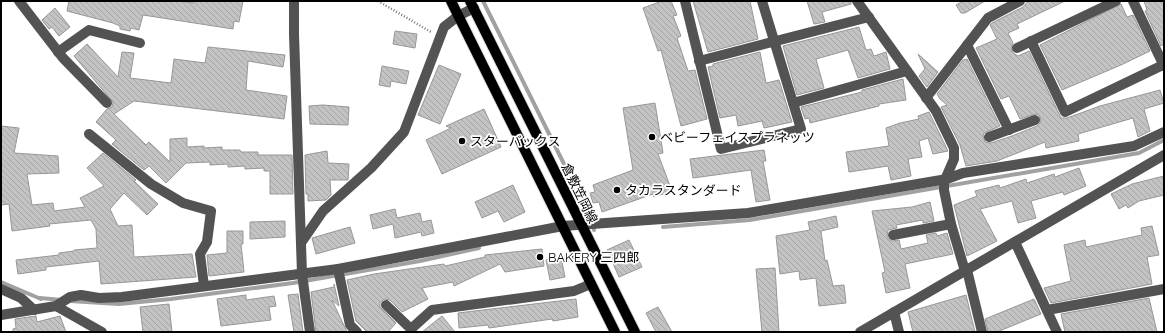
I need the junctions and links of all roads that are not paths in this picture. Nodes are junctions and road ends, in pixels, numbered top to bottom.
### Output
1 (19, 1) edge
2 (294, 1) edge
3 (451, 1) edge
4 (685, 1) edge
5 (762, 1) edge
6 (857, 1) edge
7 (1020, 1) edge
8 (1116, 1) edge
9 (1133, 1) edge
10 (472, 5) edge
11 (458, 16) junction
12 (869, 18) junction
13 (1031, 41) junction
14 (140, 43) dead end
15 (774, 43) junction
16 (967, 45) junction
17 (1017, 48) dead end
18 (58, 52) junction
19 (699, 61) junction
20 (1164, 66) edge
21 (907, 72) junction
22 (926, 98) junction
23 (107, 103) dead end
24 (793, 103) junction
25 (1035, 120) dead end
26 (1009, 130) junction
27 (1164, 132) edge
28 (89, 134) dead end
29 (989, 137) dead end
30 (1164, 155) edge
31 (945, 184) junction
32 (951, 224) junction
33 (581, 225) junction
34 (563, 226) junction
35 (893, 235) dead end
36 (1015, 242) junction
37 (300, 243) junction
38 (966, 270) junction
39 (339, 273) junction
40 (302, 279) junction
41 (591, 284) junction
42 (204, 286) junction
43 (1, 288) edge
44 (1164, 289) edge
45 (58, 304) junction
46 (386, 305) dead end
47 (34, 310) junction
48 (1047, 310) junction
49 (894, 312) junction
50 (1, 315) edge
51 (102, 332) edge
52 (310, 332) edge
53 (357, 332) edge
54 (615, 332) edge
55 (634, 332) edge
56 (860, 332) edge
57 (899, 332) edge
58 (982, 332) edge
59 (1057, 332) edge

1 - 18 street
2 - 37 street
3 - 11 main road
4 - 19 street
5 - 15 street
6 - 12 street
7 - 16 street
8 - 13 street
9 - 20 street
10 - 11 street
10 - 33 main road, 倉敷笠岡線
11 - 34 main road
11 - 37 street
12 - 15 street
12 - 21 street
13 - 17 street
13 - 20 street
14 - 18 street
15 - 19 street
15 - 24 street
16 - 22 street
16 - 26 street
18 - 23 street
19 - 24 street
21 - 22 street
21 - 24 street
22 - 31 street
25 - 26 street
26 - 29 street
27 - 31 street
28 - 42 street
30 - 36 street
31 - 32 street
31 - 33 street
32 - 35 street
32 - 38 street
33 - 34 street
33 - 55 main road, 倉敷笠岡線
34 - 39 street
34 - 41 main road
36 - 38 street
36 - 48 street
37 - 40 street
38 - 49 street
38 - 58 street
39 - 40 street
39 - 53 street
40 - 42 street
40 - 52 street
41 - 46 street
41 - 54 main road
42 - 45 street
43 - 47 street
44 - 48 street
45 - 47 street
45 - 51 street
47 - 50 street
48 - 59 street
49 - 56 street
49 - 57 street

